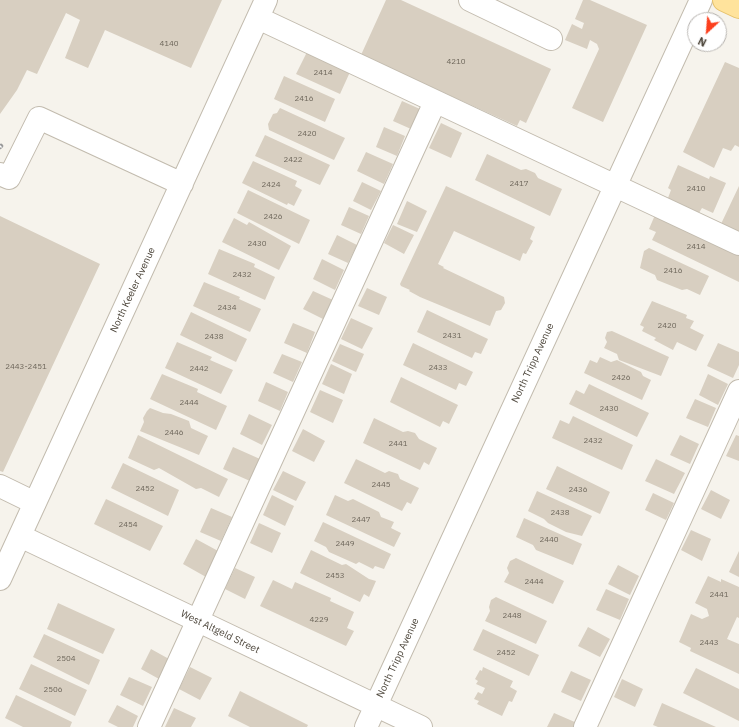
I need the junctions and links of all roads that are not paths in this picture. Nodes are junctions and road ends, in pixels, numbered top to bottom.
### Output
1 (700, 0) edge
2 (724, 0) edge
3 (477, 2) edge
4 (739, 7) edge
5 (262, 9) edge
6 (551, 39) dead end
7 (435, 102) junction
8 (0, 174) edge
9 (182, 184) junction
10 (614, 187) junction
11 (739, 244) edge
12 (739, 391) edge
13 (0, 486) edge
14 (35, 503) junction
15 (20, 536) junction
16 (0, 579) edge
17 (198, 621) junction
18 (376, 706) junction
19 (149, 727) edge
20 (366, 727) edge
21 (421, 727) edge
22 (585, 727) edge

1 - 10 street, North Tripp Avenue
2 - 4 main road
3 - 6 street
5 - 7 street
5 - 9 street, North Keeler Avenue
7 - 10 street
7 - 17 street
8 - 9 street
9 - 14 street, North Keeler Avenue
10 - 11 street
10 - 18 street, North Tripp Avenue
12 - 22 street
13 - 14 street
14 - 15 street, North Keeler Avenue
15 - 16 street, North Keeler Avenue
15 - 17 street, West Altgeld Street
17 - 18 street, West Altgeld Street
17 - 19 street
18 - 20 street, North Tripp Avenue
18 - 21 street, West Altgeld Street

